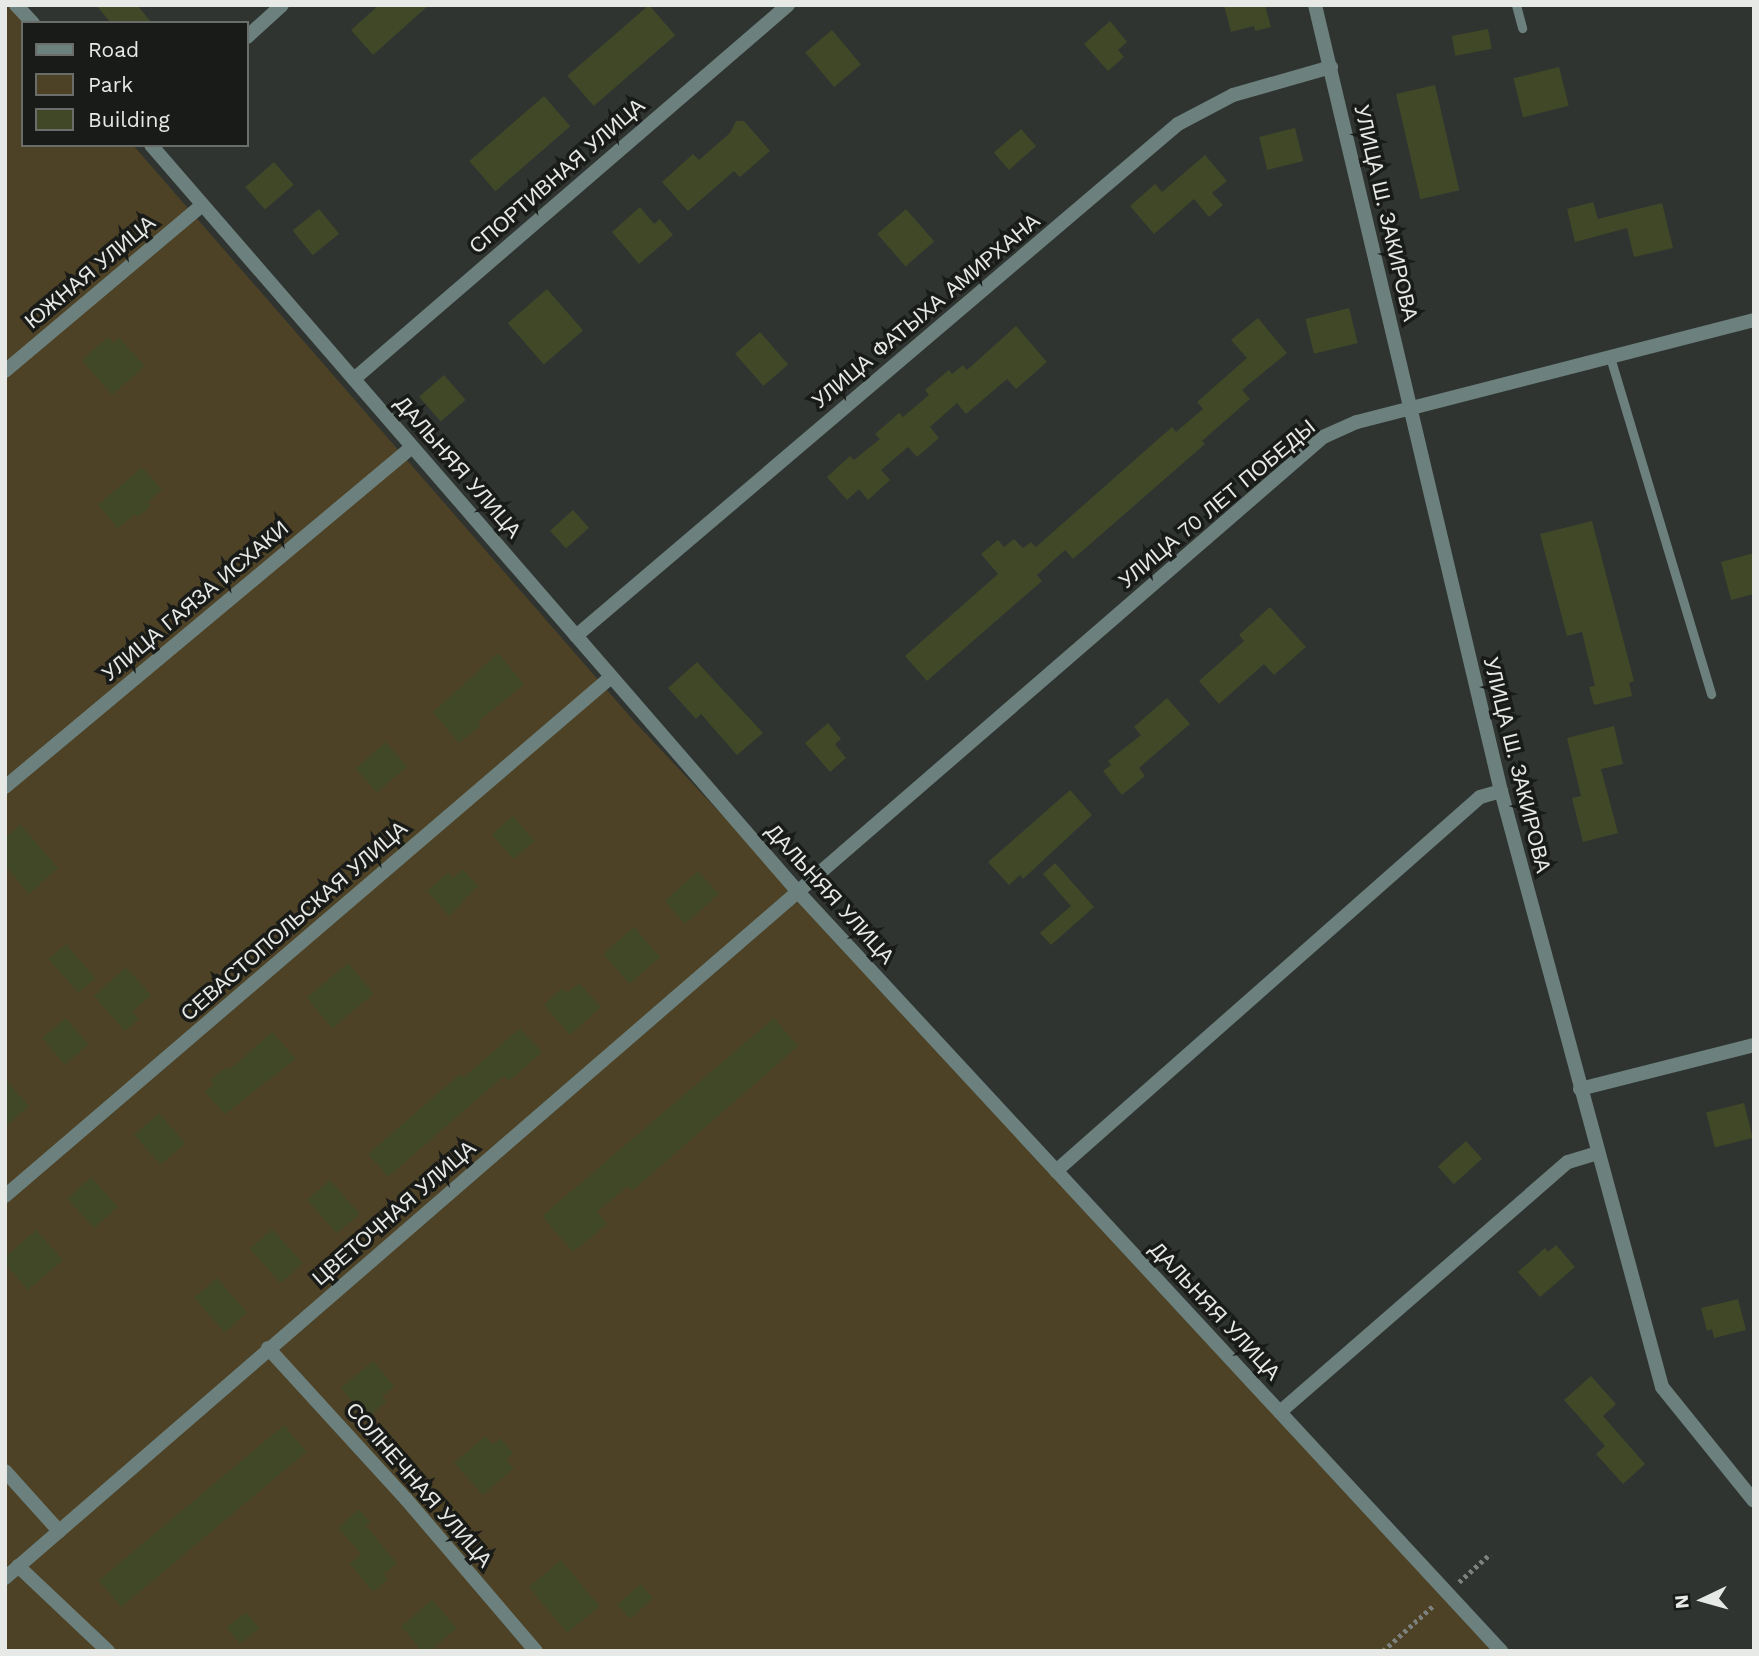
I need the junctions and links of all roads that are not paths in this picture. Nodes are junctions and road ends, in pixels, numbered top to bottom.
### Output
1 (16, 5) edge
2 (282, 5) edge
3 (788, 5) edge
4 (1315, 5) edge
5 (1516, 5) edge
6 (31, 21) edge
7 (1522, 27) dead end
8 (248, 36) edge
9 (1331, 67) junction
10 (153, 147) edge
11 (202, 205) junction
12 (1754, 320) edge
13 (1610, 357) junction
14 (5, 372) edge
15 (354, 379) junction
16 (1410, 408) junction
17 (412, 447) junction
18 (576, 636) junction
19 (611, 677) junction
20 (1711, 694) dead end
21 (5, 787) edge
22 (1500, 791) junction
23 (798, 892) junction
24 (1754, 1045) edge
25 (1580, 1089) junction
26 (1598, 1153) junction
27 (1056, 1171) junction
28 (5, 1196) edge
29 (268, 1348) junction
30 (1280, 1412) junction
31 (5, 1471) edge
32 (1754, 1501) edge
33 (59, 1531) junction
34 (18, 1566) junction
35 (5, 1578) edge
36 (108, 1651) edge
37 (536, 1651) edge
38 (1501, 1651) edge

1 - 6 street
2 - 8 street
3 - 15 street, СПОРТИВНАЯ УЛИЦА
4 - 9 street, УЛИЦА Ш. ЗАКИРОВА
5 - 7 lane
9 - 16 street, УЛИЦА Ш. ЗАКИРОВА
9 - 18 street, УЛИЦА ФАТЫХА АМИРХАНА
10 - 11 street, ДАЛЬНЯЯ УЛИЦА
11 - 14 street, ЮЖНАЯ УЛИЦА
11 - 15 street, ДАЛЬНЯЯ УЛИЦА
12 - 13 street, УЛИЦА 70 ЛЕТ ПОБЕДЫ
13 - 16 street, УЛИЦА 70 ЛЕТ ПОБЕДЫ
13 - 20 lane
15 - 17 street, ДАЛЬНЯЯ УЛИЦА
16 - 22 street, УЛИЦА Ш. ЗАКИРОВА
16 - 23 street, УЛИЦА 70 ЛЕТ ПОБЕДЫ
17 - 18 street, ДАЛЬНЯЯ УЛИЦА
17 - 21 street, УЛИЦА ГАЯЗА ИСХАКИ
18 - 19 street, ДАЛЬНЯЯ УЛИЦА
19 - 23 street, ДАЛЬНЯЯ УЛИЦА
19 - 28 street, СЕВАСТОПОЛЬСКАЯ УЛИЦА
22 - 25 street, УЛИЦА Ш. ЗАКИРОВА
22 - 27 street
23 - 27 street, ДАЛЬНЯЯ УЛИЦА
23 - 29 street, ЦВЕТОЧНАЯ УЛИЦА
24 - 25 street
25 - 26 street, УЛИЦА Ш. ЗАКИРОВА
26 - 30 street
26 - 32 street, УЛИЦА Ш. ЗАКИРОВА
27 - 30 street, ДАЛЬНЯЯ УЛИЦА
29 - 33 street, ЦВЕТОЧНАЯ УЛИЦА
29 - 37 street, СОЛНЕЧНАЯ УЛИЦА
30 - 38 street, ДАЛЬНЯЯ УЛИЦА
31 - 33 street
33 - 34 street, ЦВЕТОЧНАЯ УЛИЦА
34 - 35 street, ЦВЕТОЧНАЯ УЛИЦА
34 - 36 street

